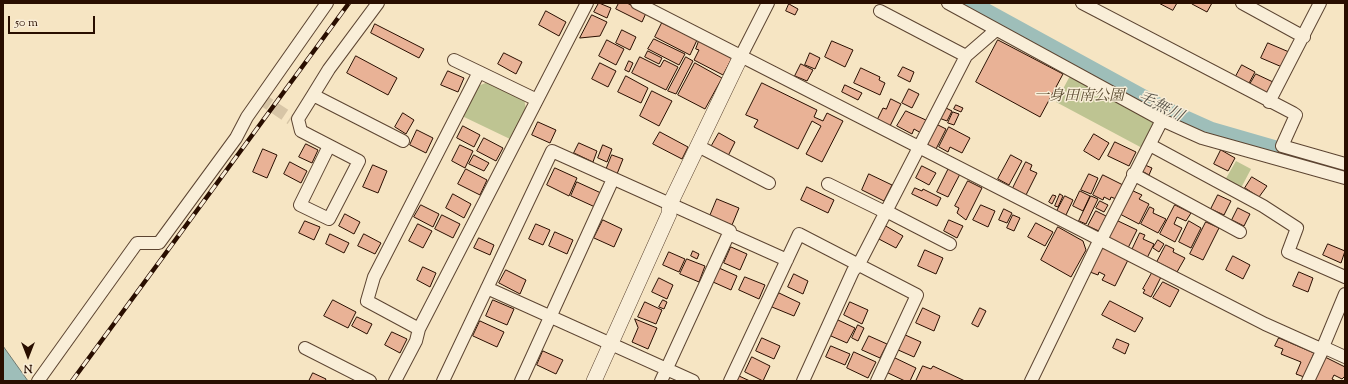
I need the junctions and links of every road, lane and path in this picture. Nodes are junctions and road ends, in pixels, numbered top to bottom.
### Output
1 (327, 3) edge
2 (378, 3) edge
3 (587, 3) edge
4 (637, 3) edge
5 (768, 3) edge
6 (948, 3) edge
7 (1082, 3) edge
8 (1242, 3) edge
9 (1320, 3) edge
10 (880, 11) dead end
11 (996, 30) junction
12 (1304, 37) junction
13 (741, 56) junction
14 (966, 56) junction
15 (454, 60) dead end
16 (479, 72) junction
17 (313, 95) junction
18 (537, 100) junction
19 (1269, 102) junction
20 (1162, 120) junction
21 (403, 141) dead end
22 (1150, 145) junction
23 (329, 146) junction
24 (698, 146) junction
25 (920, 147) junction
26 (1345, 164) edge
27 (1133, 174) junction
28 (1345, 178) edge
29 (613, 179) junction
30 (769, 183) dead end
31 (828, 184) dead end
32 (670, 204) junction
33 (885, 212) junction
34 (1240, 232) dead end
35 (729, 234) junction
36 (1100, 240) junction
37 (950, 244) dead end
38 (786, 260) junction
39 (859, 264) junction
40 (1345, 277) edge
41 (488, 288) junction
42 (1345, 294) edge
43 (551, 316) junction
44 (419, 328) junction
45 (611, 344) junction
46 (305, 348) dead end
47 (1323, 349) junction
48 (1345, 356) edge
49 (667, 369) junction
50 (38, 381) edge
51 (370, 381) edge
52 (395, 381) edge
53 (443, 381) edge
54 (521, 381) edge
55 (594, 381) edge
56 (661, 381) edge
57 (693, 381) edge
58 (730, 381) edge
59 (803, 381) edge
60 (877, 381) edge
61 (1032, 381) edge
62 (1308, 381) edge

1 - 50 street
2 - 17 street
3 - 18 street
4 - 13 street
5 - 13 street
6 - 11 street
7 - 19 street
8 - 12 street
9 - 12 street
10 - 14 street
11 - 14 street
11 - 20 street
12 - 19 street
13 - 24 street
13 - 25 street
14 - 25 street
15 - 16 street
16 - 18 street
16 - 44 street
17 - 21 street
17 - 23 street
18 - 44 street
19 - 26 street
20 - 22 street
20 - 28 street
22 - 27 street
22 - 40 street
23 - 23 street
24 - 30 street
24 - 32 street
25 - 33 street
25 - 36 street
27 - 34 street
27 - 36 street
29 - 32 street
29 - 41 street
29 - 43 street
31 - 33 street
32 - 35 street
32 - 45 street
33 - 37 street
33 - 39 street
35 - 38 street
35 - 49 street
36 - 47 street
36 - 61 street
38 - 39 street
38 - 58 street
39 - 59 street
39 - 60 street
41 - 43 street
41 - 53 street
42 - 47 street
43 - 45 street
43 - 54 street
44 - 52 street
45 - 49 street
45 - 55 street
46 - 51 street
47 - 48 street
47 - 62 street
49 - 56 street
49 - 57 street

